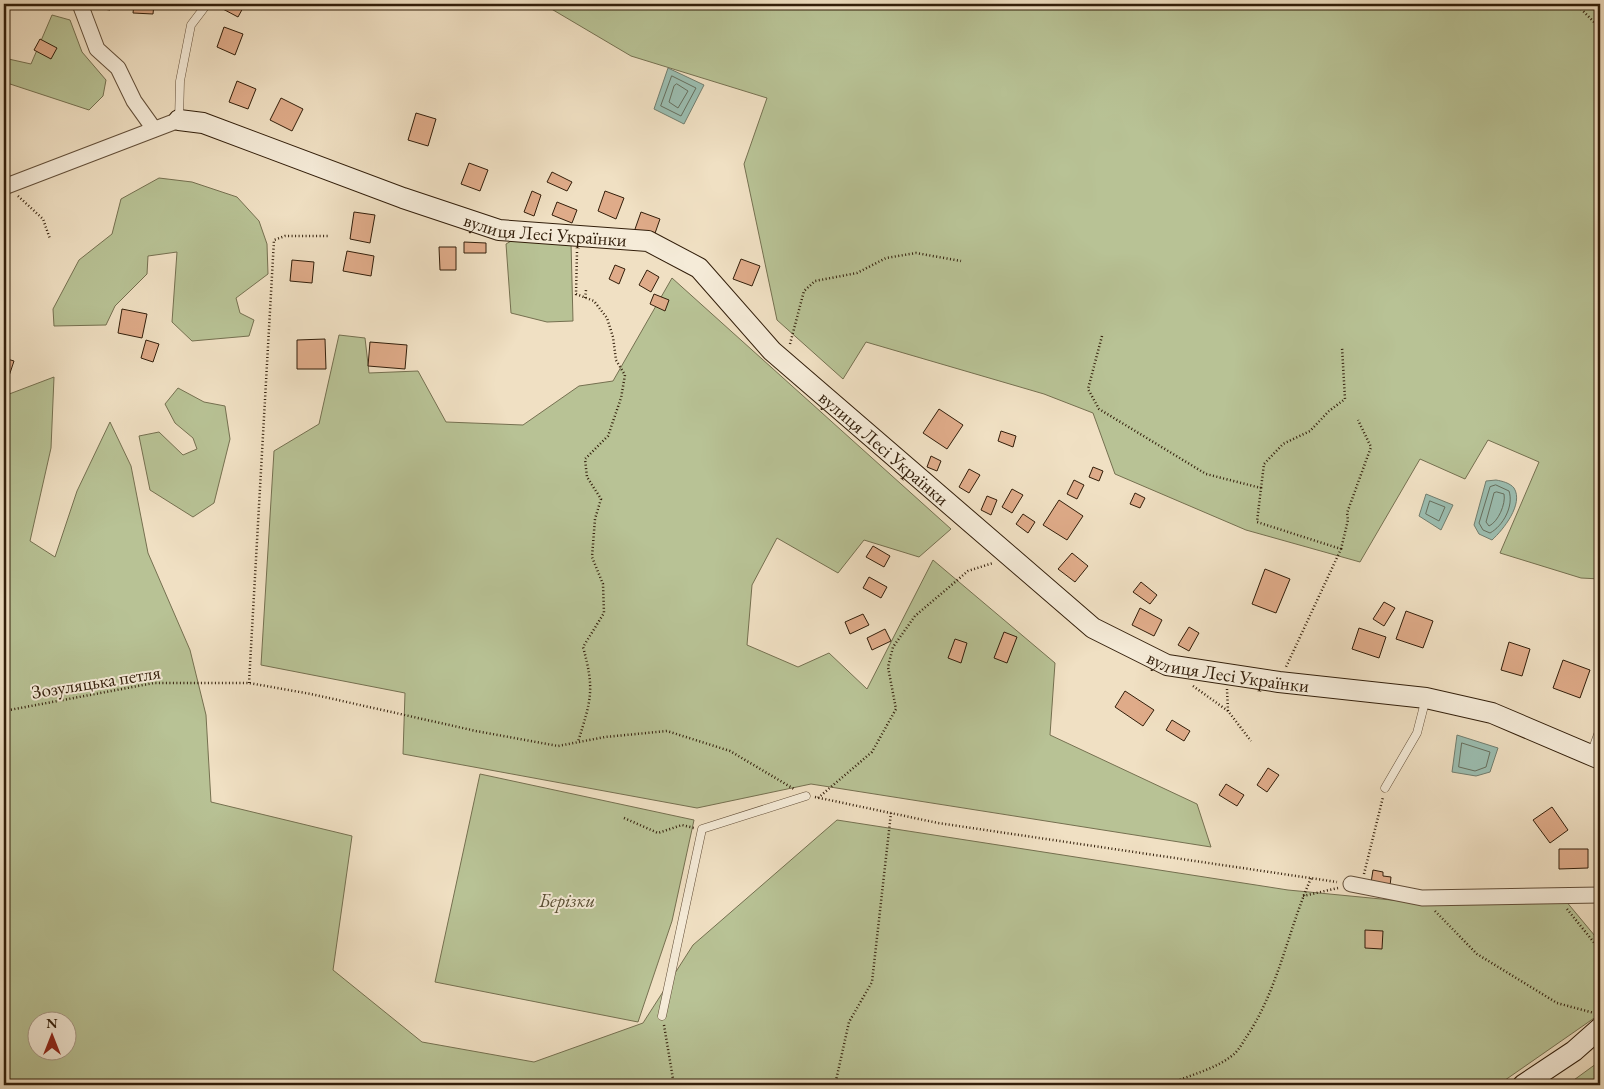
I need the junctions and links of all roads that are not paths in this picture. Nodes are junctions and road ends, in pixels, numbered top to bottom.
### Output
1 (80, 4) edge
2 (207, 4) edge
3 (179, 120) junction
4 (154, 129) junction
5 (5, 187) edge
6 (1426, 698) junction
7 (1600, 729) edge
8 (1596, 756) edge
9 (1385, 788) road end
10 (806, 796) dead end
11 (1356, 886) road end
12 (1600, 895) edge
13 (662, 1016) road end
14 (1600, 1028) edge
15 (1523, 1085) edge

1 - 4 street
2 - 3 lane
3 - 4 street
3 - 6 street, вулиця Лесі Українки
4 - 5 street
6 - 8 street, вулиця Лесі Українки
6 - 9 lane
7 - 8 lane
10 - 13 lane
11 - 12 street
14 - 15 street

